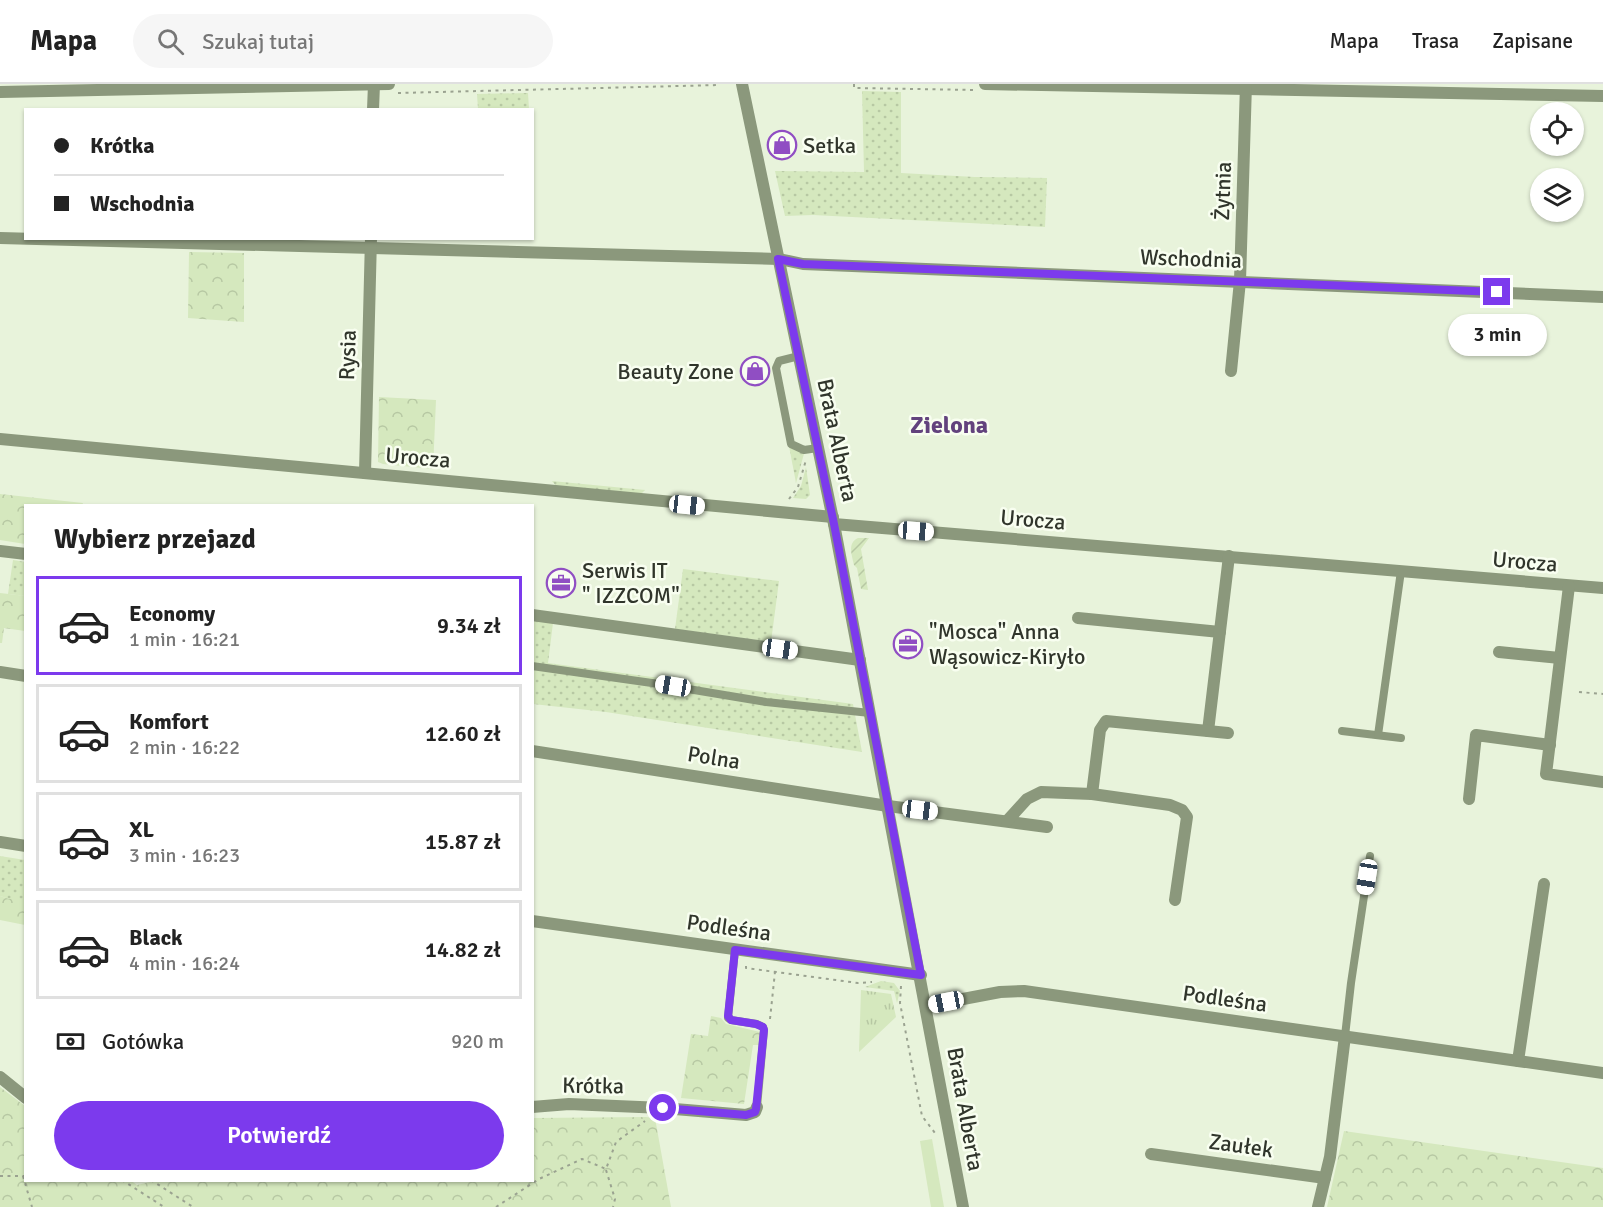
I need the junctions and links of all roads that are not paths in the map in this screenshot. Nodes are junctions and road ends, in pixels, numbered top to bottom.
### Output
1 (374, 84) edge
2 (742, 84) edge
3 (985, 84) edge
4 (1246, 86) edge
5 (115, 87) edge
6 (393, 88) edge
7 (0, 92) edge
8 (1603, 96) edge
9 (373, 108) edge
10 (0, 238) edge
11 (24, 238) edge
12 (148, 240) edge
13 (371, 243) edge
14 (778, 259) junction
15 (1240, 281) junction
16 (1603, 297) edge
17 (799, 356) junction
18 (1231, 371) dead end
19 (0, 439) edge
20 (818, 448) junction
21 (365, 473) junction
22 (833, 521) junction
23 (0, 551) edge
24 (24, 554) edge
25 (1229, 556) junction
26 (1401, 571) junction
27 (1569, 586) junction
28 (1603, 588) edge
29 (534, 615) edge
30 (1078, 618) dead end
31 (1220, 632) junction
32 (1499, 652) dead end
33 (1560, 658) junction
34 (860, 660) junction
35 (534, 666) edge
36 (0, 672) edge
37 (24, 676) edge
38 (870, 713) junction
39 (1208, 731) junction
40 (1342, 731) dead end
41 (1228, 734) dead end
42 (1378, 735) junction
43 (1401, 738) dead end
44 (1550, 745) junction
45 (534, 751) edge
46 (1603, 782) edge
47 (1092, 794) junction
48 (1469, 799) dead end
49 (888, 806) junction
50 (1007, 821) junction
51 (1047, 827) dead end
52 (0, 842) edge
53 (24, 846) edge
54 (1370, 856) dead end
55 (1544, 884) dead end
56 (1175, 900) dead end
57 (534, 921) edge
58 (735, 950) junction
59 (921, 975) junction
60 (926, 1006) junction
61 (1345, 1036) junction
62 (1518, 1061) junction
63 (1603, 1073) edge
64 (0, 1077) edge
65 (24, 1096) edge
66 (534, 1107) edge
67 (757, 1107) joint
68 (1151, 1154) dead end
69 (1325, 1178) junction
70 (963, 1207) edge
71 (1318, 1207) edge

1 - 5 street
1 - 6 street
1 - 9 street
2 - 14 street, Brata Alberta
3 - 4 street
4 - 8 street
4 - 15 street, Żytnia
5 - 7 street
10 - 11 street, Wschodnia
12 - 13 street, Wschodnia
13 - 14 street, Wschodnia
13 - 21 street, Rysia
14 - 15 street, Wschodnia
14 - 17 street, Brata Alberta
15 - 16 street, Wschodnia
15 - 18 street, Żytnia
17 - 20 street, Brata Alberta
17 - 20 lane
19 - 21 street, Urocza
20 - 22 street, Brata Alberta
21 - 22 street, Urocza
22 - 25 street, Urocza
22 - 34 street, Brata Alberta
23 - 24 street
25 - 26 street, Urocza
25 - 31 street
26 - 27 street, Urocza
26 - 42 lane
27 - 28 street, Urocza
27 - 33 street
29 - 34 street
30 - 31 street
31 - 39 street
32 - 33 street
33 - 44 street
34 - 38 street, Brata Alberta
35 - 38 lane
36 - 37 street
38 - 49 street, Brata Alberta
39 - 41 street
39 - 47 street
40 - 42 lane
42 - 43 lane
44 - 46 street
44 - 48 street
45 - 49 street, Polna
47 - 50 street
47 - 56 street
49 - 50 street
49 - 59 street, Brata Alberta
50 - 51 street
52 - 53 street
54 - 61 lane
55 - 62 street
57 - 58 street, Podleśna
58 - 59 street, Podleśna
58 - 67 lane
59 - 60 street, Brata Alberta
60 - 61 street, Podleśna
60 - 70 street, Brata Alberta
61 - 62 street, Podleśna
61 - 69 street
62 - 63 street, Podleśna
64 - 65 street
66 - 67 street, Krótka
68 - 69 street, Zaułek
69 - 71 street

